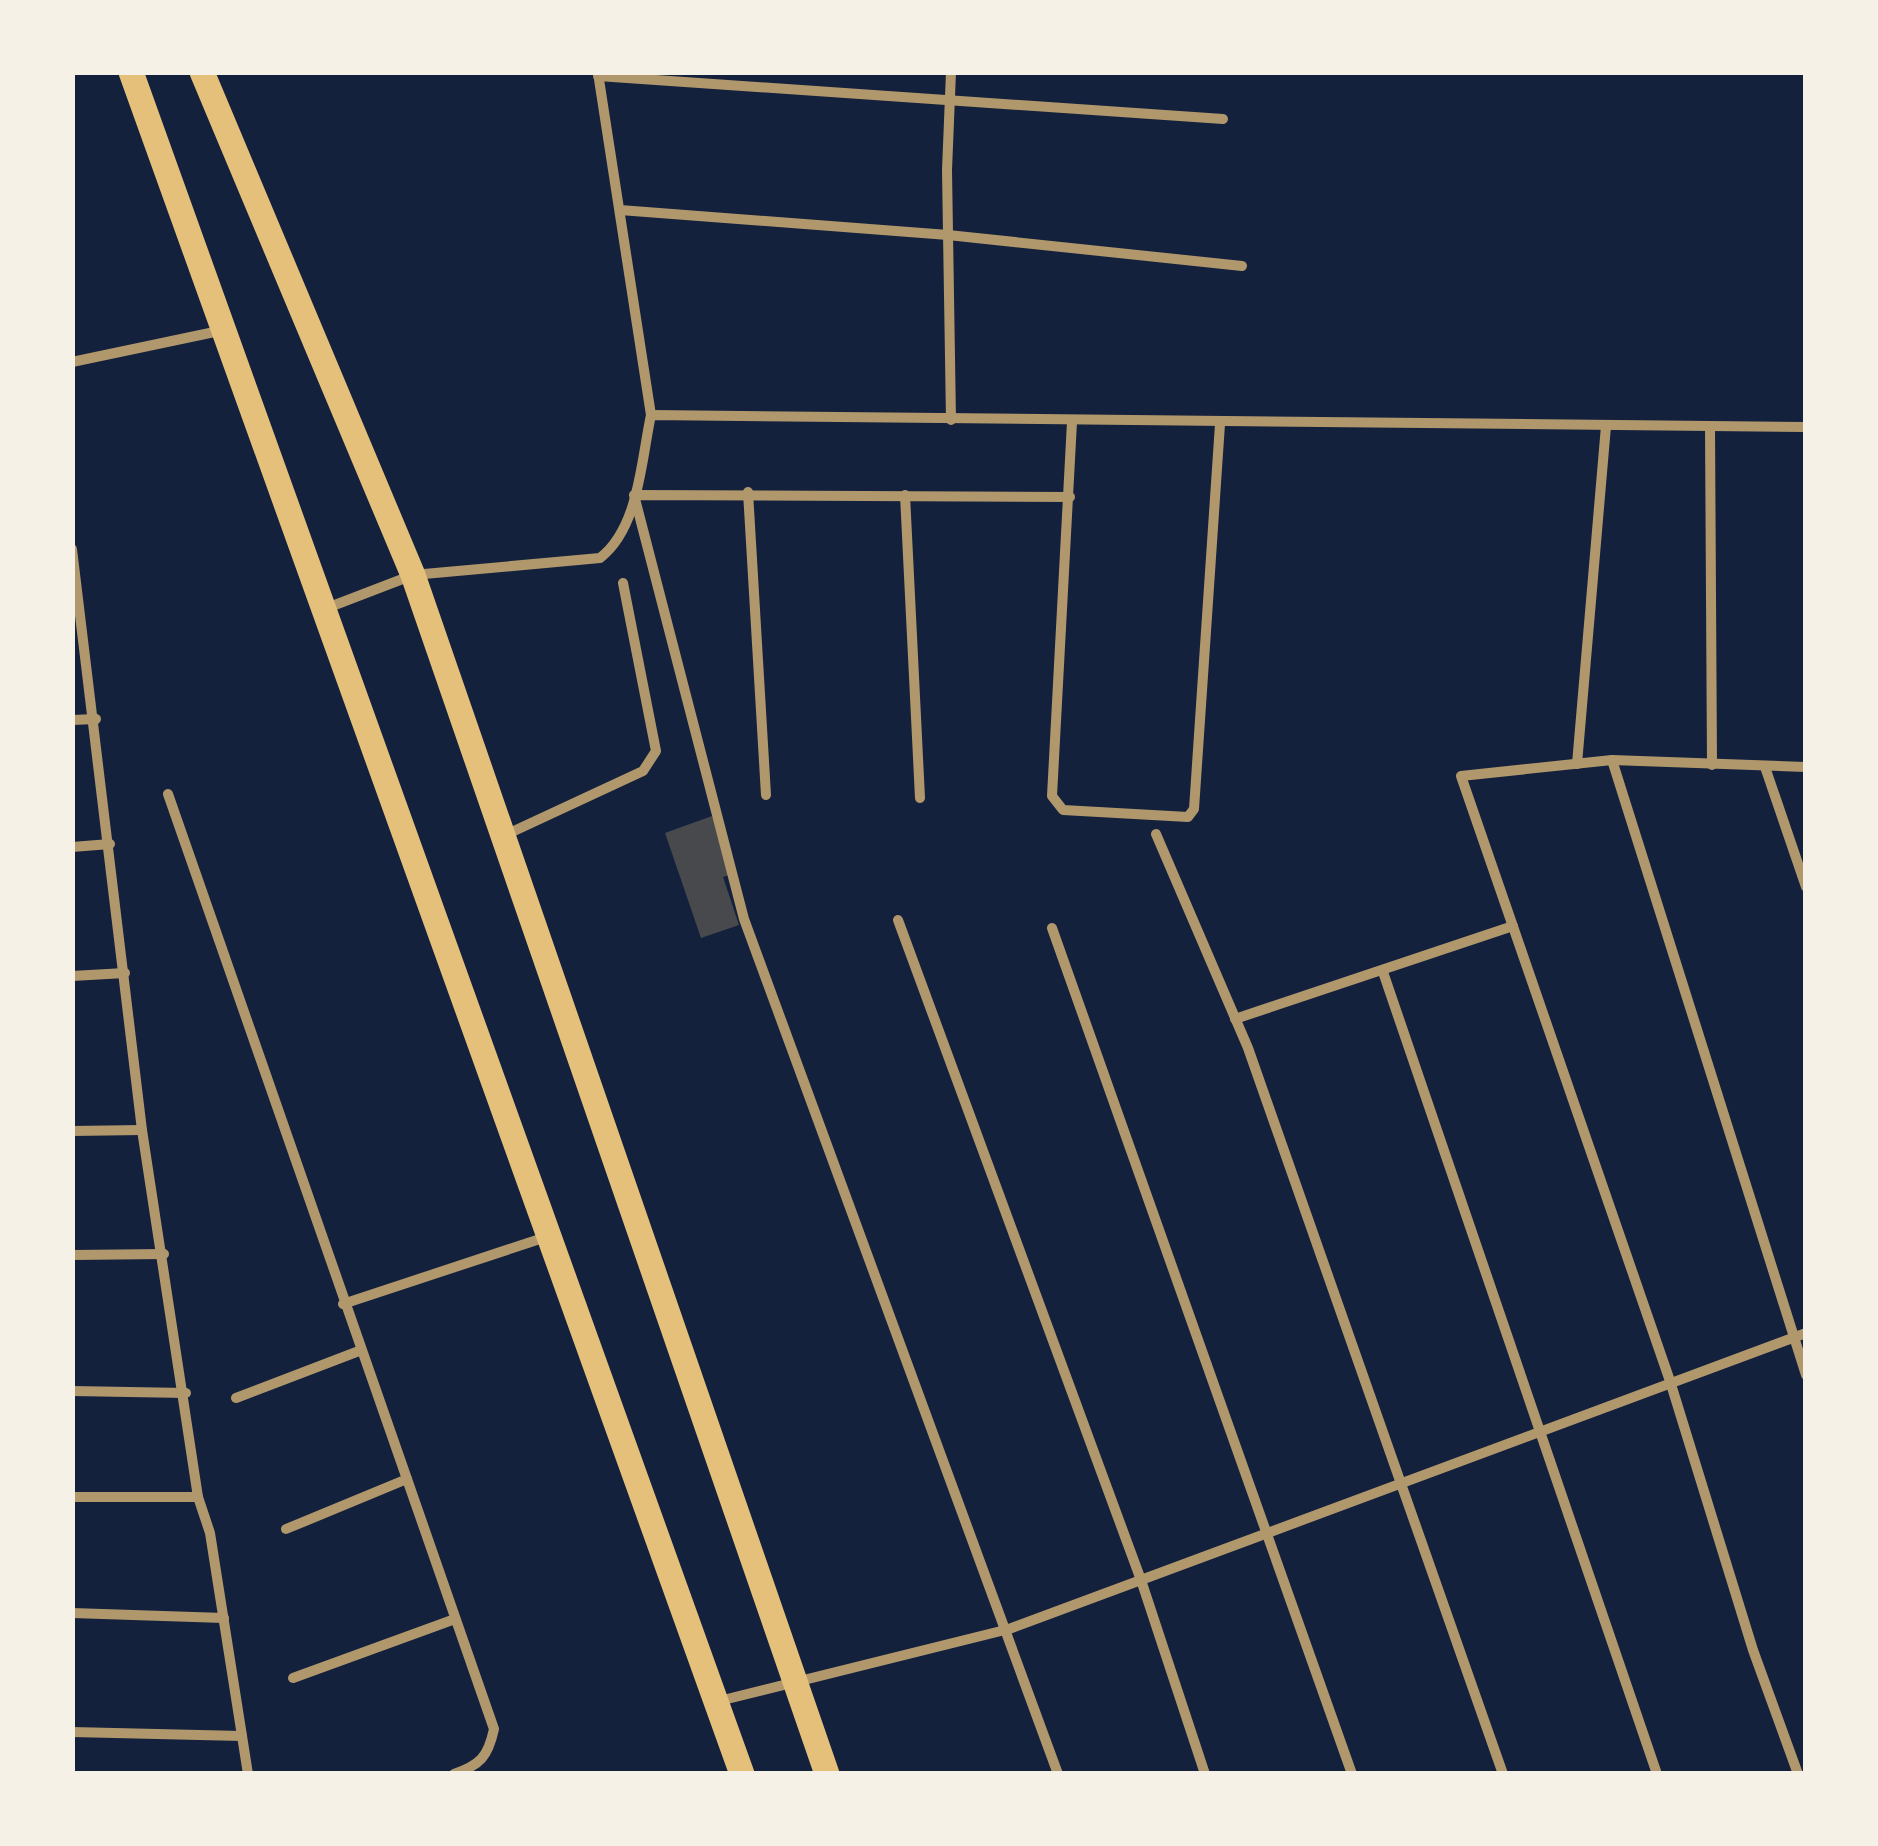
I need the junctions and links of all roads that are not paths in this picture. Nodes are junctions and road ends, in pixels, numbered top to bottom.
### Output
1 (131, 72) edge
2 (202, 72) edge
3 (951, 72) edge
4 (598, 74) edge
5 (950, 102) junction
6 (1223, 119) dead end
7 (620, 210) junction
8 (948, 235) junction
9 (1242, 266) dead end
10 (225, 330) junction
11 (72, 362) edge
12 (652, 415) junction
13 (950, 420) junction
14 (1072, 422) junction
15 (1220, 424) junction
16 (1606, 426) junction
17 (1710, 427) junction
18 (1806, 427) edge
19 (748, 492) junction
20 (634, 495) junction
21 (905, 495) junction
22 (1070, 497) junction
23 (72, 548) edge
24 (412, 575) junction
25 (623, 583) dead end
26 (77, 600) edge
27 (326, 608) junction
28 (96, 719) junction
29 (72, 720) edge
30 (1612, 760) junction
31 (1577, 764) junction
32 (1712, 764) junction
33 (1806, 766) edge
34 (1765, 767) junction
35 (168, 794) dead end
36 (766, 795) dead end
37 (920, 798) dead end
38 (1156, 834) dead end
39 (502, 837) junction
40 (110, 844) junction
41 (72, 847) edge
42 (1806, 887) edge
43 (898, 920) dead end
44 (1513, 926) junction
45 (1052, 928) dead end
46 (1383, 972) junction
47 (124, 973) junction
48 (72, 976) edge
49 (1234, 1019) junction
50 (142, 1130) junction
51 (72, 1131) edge
52 (550, 1236) junction
53 (164, 1254) junction
54 (72, 1255) edge
55 (343, 1304) junction
56 (1806, 1333) edge
57 (1792, 1337) junction
58 (359, 1351) junction
59 (1806, 1375) edge
60 (1670, 1381) junction
61 (72, 1392) edge
62 (186, 1394) junction
63 (236, 1398) dead end
64 (1540, 1431) junction
65 (407, 1480) junction
66 (1403, 1483) junction
67 (72, 1497) edge
68 (198, 1497) junction
69 (286, 1528) dead end
70 (1267, 1534) junction
71 (1140, 1580) junction
72 (72, 1613) edge
73 (224, 1618) junction
74 (454, 1618) junction
75 (1009, 1628) junction
76 (293, 1678) dead end
77 (792, 1682) junction
78 (718, 1701) junction
79 (72, 1732) edge
80 (242, 1736) junction
81 (248, 1774) edge
82 (454, 1774) edge
83 (742, 1774) edge
84 (826, 1774) edge
85 (1058, 1774) edge
86 (1205, 1774) edge
87 (1352, 1774) edge
88 (1503, 1774) edge
89 (1657, 1774) edge
90 (1798, 1774) edge

1 - 10 main road
2 - 24 main road
3 - 5 street
4 - 5 street
4 - 7 street
5 - 6 street
5 - 8 street
7 - 8 street
7 - 12 street
8 - 9 street
8 - 13 street
10 - 11 street
10 - 27 main road
12 - 13 street
12 - 20 street
13 - 14 street
14 - 15 street
14 - 22 street
15 - 16 street
15 - 22 street
16 - 17 street
16 - 31 street
17 - 18 street
17 - 32 street
19 - 20 street
19 - 21 street
19 - 36 street
20 - 24 street
20 - 75 street
21 - 22 street
21 - 37 street
23 - 26 street
24 - 27 street
24 - 39 main road
25 - 39 street
26 - 28 street
27 - 52 main road
28 - 29 street
28 - 40 street
30 - 31 street
30 - 32 street
30 - 57 street
31 - 44 street
32 - 34 street
33 - 34 street
34 - 42 street
35 - 55 street
38 - 49 street
39 - 77 main road
40 - 41 street
40 - 47 street
43 - 71 street
44 - 46 street
44 - 60 street
45 - 70 street
46 - 49 street
46 - 64 street
47 - 48 street
47 - 50 street
49 - 66 street
50 - 51 street
50 - 53 street
52 - 55 street
52 - 78 main road
53 - 54 street
53 - 62 street
55 - 58 street
56 - 57 street
57 - 59 street
57 - 60 street
58 - 63 street
58 - 65 street
60 - 64 street
60 - 90 street
61 - 62 street
62 - 68 street
64 - 66 street
64 - 89 street
65 - 69 street
65 - 74 street
66 - 70 street
66 - 88 street
67 - 68 street
68 - 73 street
70 - 71 street
70 - 87 street
71 - 75 street
71 - 86 street
72 - 73 street
73 - 80 street
74 - 76 street
74 - 82 street
75 - 77 street
75 - 85 street
77 - 78 street
77 - 84 main road
78 - 83 main road
79 - 80 street
80 - 81 street

